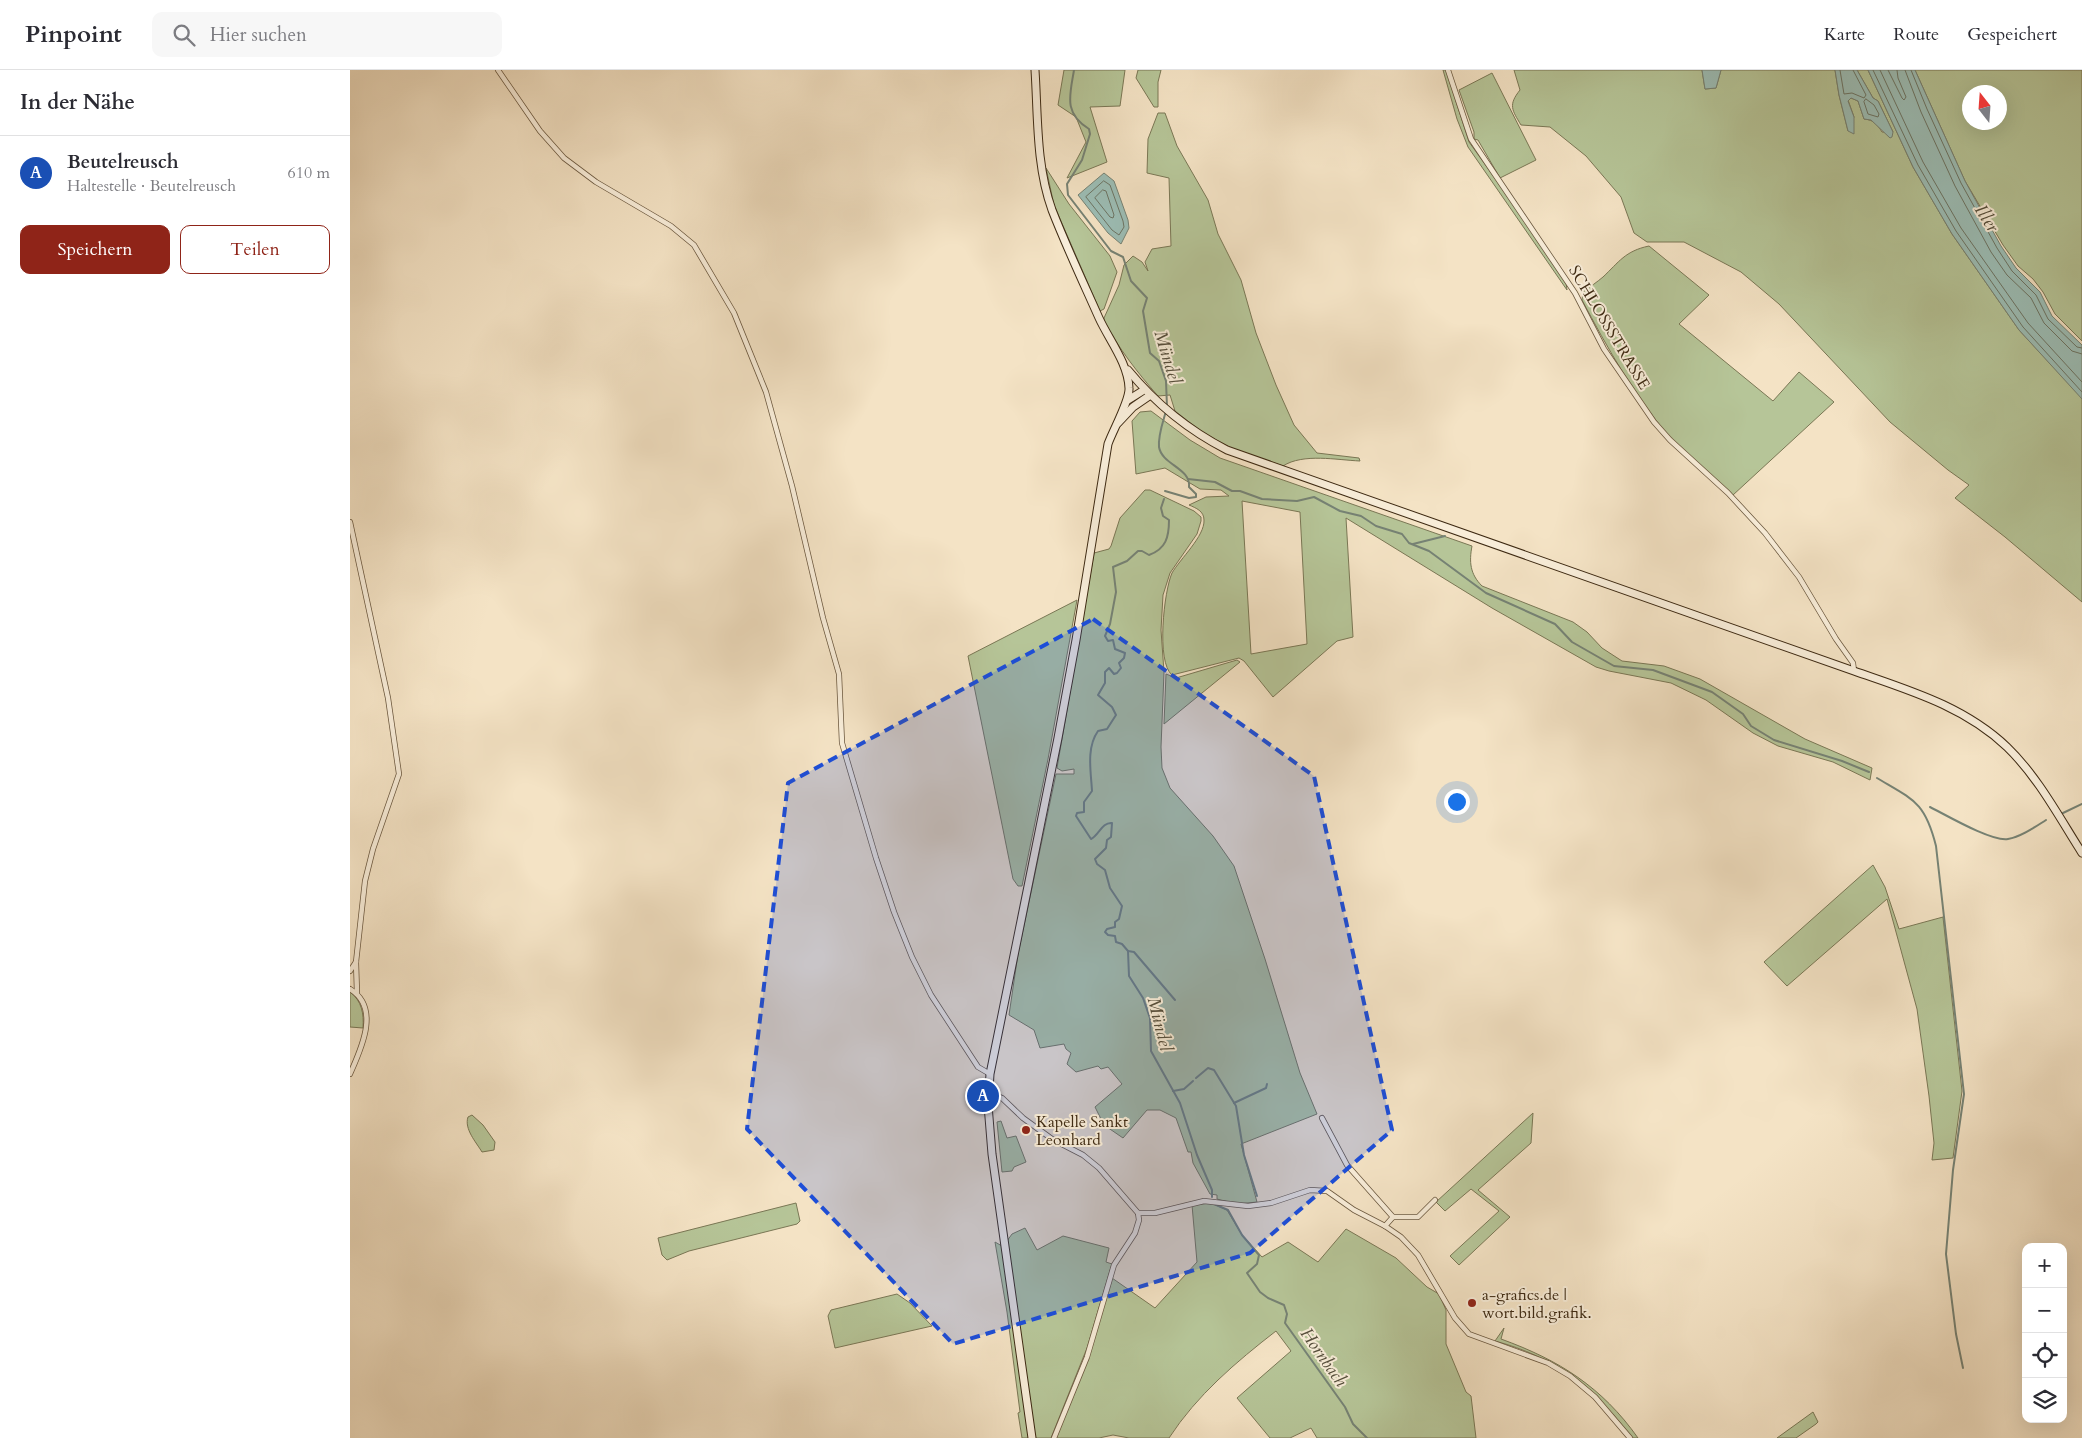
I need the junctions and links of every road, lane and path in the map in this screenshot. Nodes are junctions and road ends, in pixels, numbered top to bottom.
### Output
1 (498, 70) edge
2 (1035, 70) edge
3 (1448, 70) edge
4 (1122, 362) junction
5 (1147, 392) junction
6 (1128, 400) junction
7 (1115, 425) junction
8 (350, 522) edge
9 (1854, 671) junction
10 (2082, 853) edge
11 (356, 962) junction
12 (350, 971) edge
13 (350, 989) edge
14 (357, 993) junction
15 (350, 1074) edge
16 (990, 1074) junction
17 (988, 1092) junction
18 (1322, 1118) dead end
19 (1435, 1200) dead end
20 (1138, 1213) junction
21 (1393, 1217) junction
22 (1385, 1226) junction
23 (1032, 1438) edge
24 (1054, 1438) edge
25 (1630, 1438) edge

1 - 16 street
2 - 4 main road
3 - 9 street, SCHLOSSSTRASSE
4 - 5 main road
4 - 6 main road
5 - 6 main road
5 - 7 main road
5 - 9 main road
6 - 7 main road
7 - 16 main road
8 - 11 street
9 - 10 main road
11 - 12 street
11 - 14 street
13 - 14 street
14 - 15 street
16 - 17 main road
17 - 20 street
17 - 23 main road
18 - 21 street
19 - 21 street
20 - 22 street
20 - 24 street
21 - 22 street
22 - 25 street

